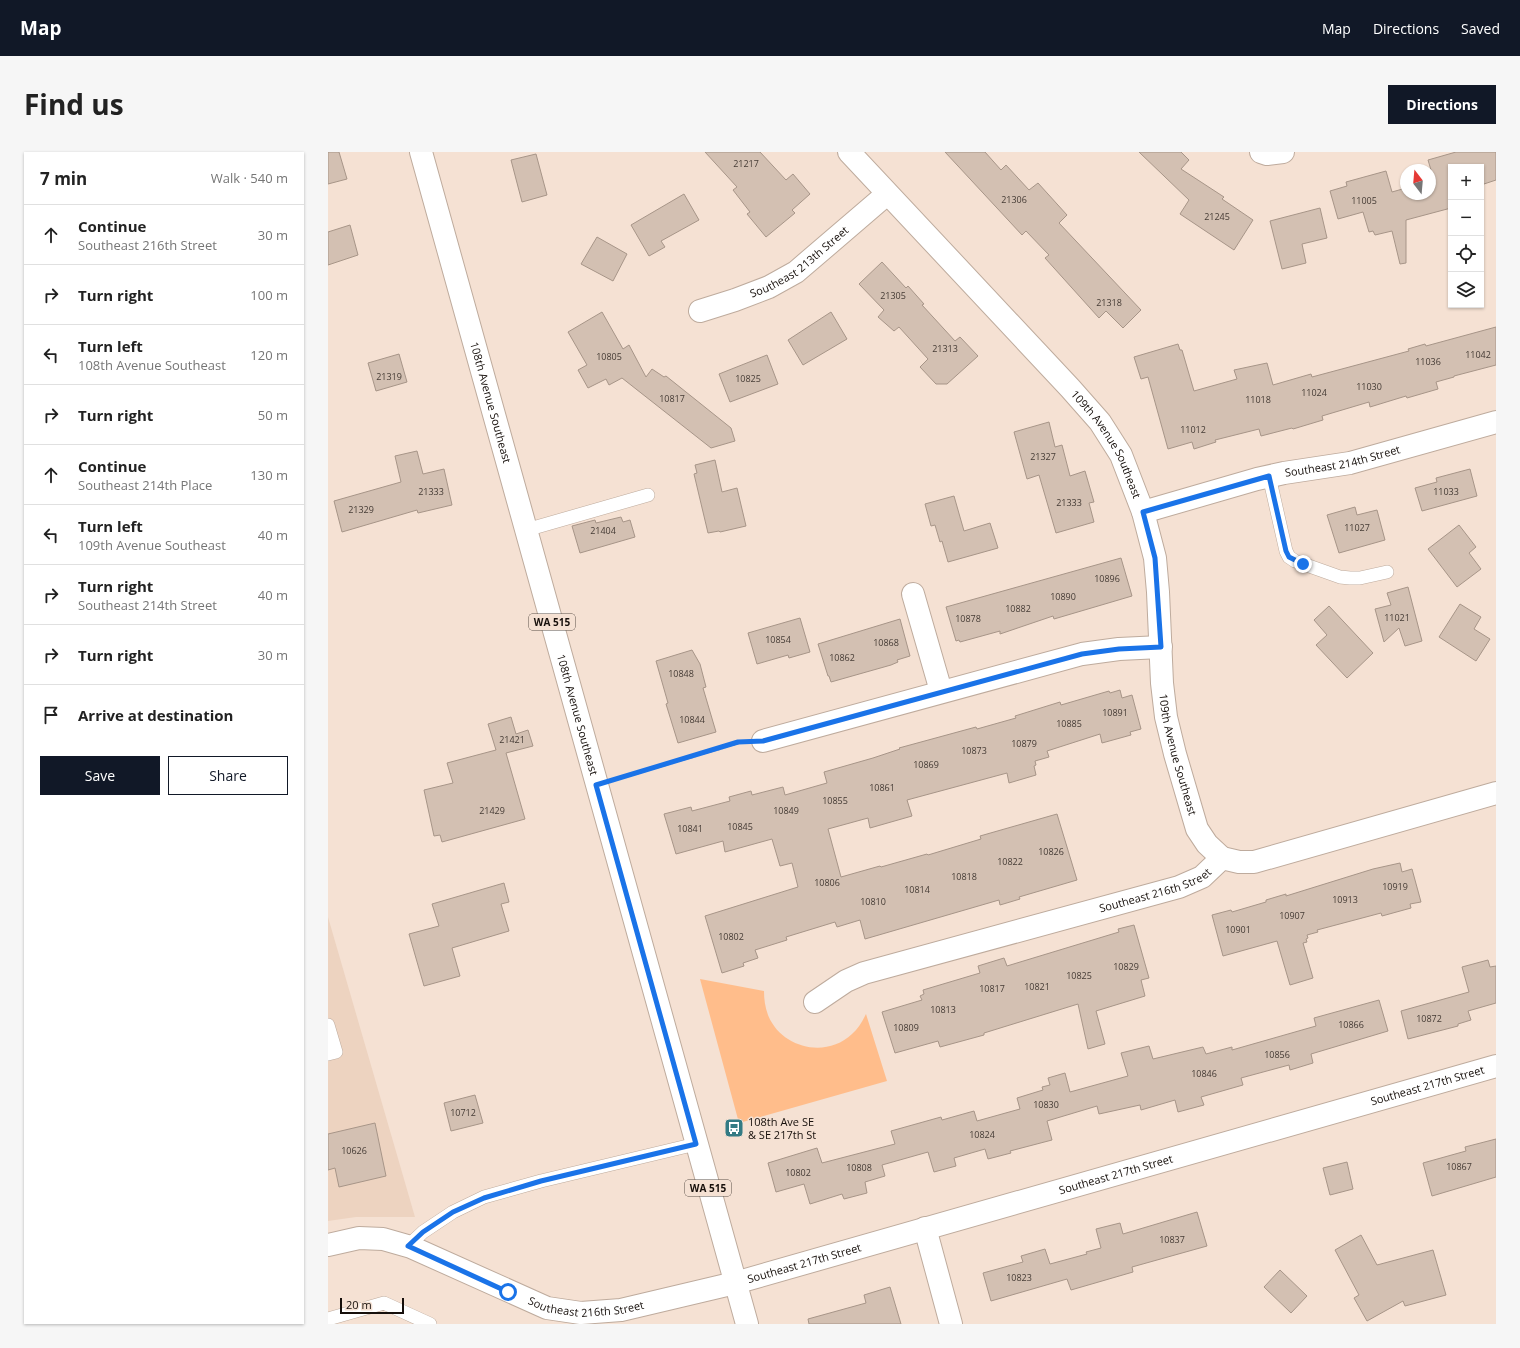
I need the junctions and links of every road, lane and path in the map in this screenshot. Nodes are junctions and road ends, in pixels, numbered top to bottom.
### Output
1 (421, 152) edge
2 (850, 152) edge
3 (887, 194) junction
4 (700, 311) dead end
5 (1496, 422) edge
6 (1269, 476) junction
7 (648, 495) dead end
8 (1143, 512) junction
9 (526, 530) junction
10 (1387, 572) dead end
11 (913, 594) dead end
12 (1161, 647) junction
13 (941, 691) junction
14 (763, 741) joint
15 (596, 785) junction
16 (1496, 793) edge
17 (1222, 858) junction
18 (815, 1002) dead end
19 (328, 1025) edge
20 (328, 1054) edge
21 (1496, 1066) edge
22 (696, 1144) junction
23 (925, 1228) junction
24 (328, 1245) edge
25 (408, 1246) junction
26 (735, 1283) junction
27 (328, 1319) edge
28 (430, 1324) edge
29 (747, 1324) edge
30 (951, 1324) edge

1 - 9 street, 108th Avenue Southeast / WA 515
2 - 3 street, 109th Avenue Southeast
3 - 4 street, Southeast 213th Street
3 - 8 street, 109th Avenue Southeast
5 - 6 street, Southeast 214th Street
6 - 8 street, Southeast 214th Street
6 - 10 lane
7 - 9 lane
8 - 12 street, 109th Avenue Southeast
9 - 15 street, 108th Avenue Southeast / WA 515
11 - 13 street
12 - 13 street
12 - 17 street, 109th Avenue Southeast
13 - 14 street
14 - 15 path
15 - 22 street, 108th Avenue Southeast / WA 515
16 - 17 street, Southeast 216th Street
17 - 18 street, Southeast 216th Street
19 - 20 lane
21 - 23 street, Southeast 217th Street
22 - 25 lane
22 - 26 street, 108th Avenue Southeast / WA 515
23 - 26 street, Southeast 217th Street
23 - 30 street
24 - 25 street, Southeast 216th Street
25 - 26 street, Southeast 216th Street
26 - 29 street, 108th Avenue Southeast / WA 515
27 - 28 lane

